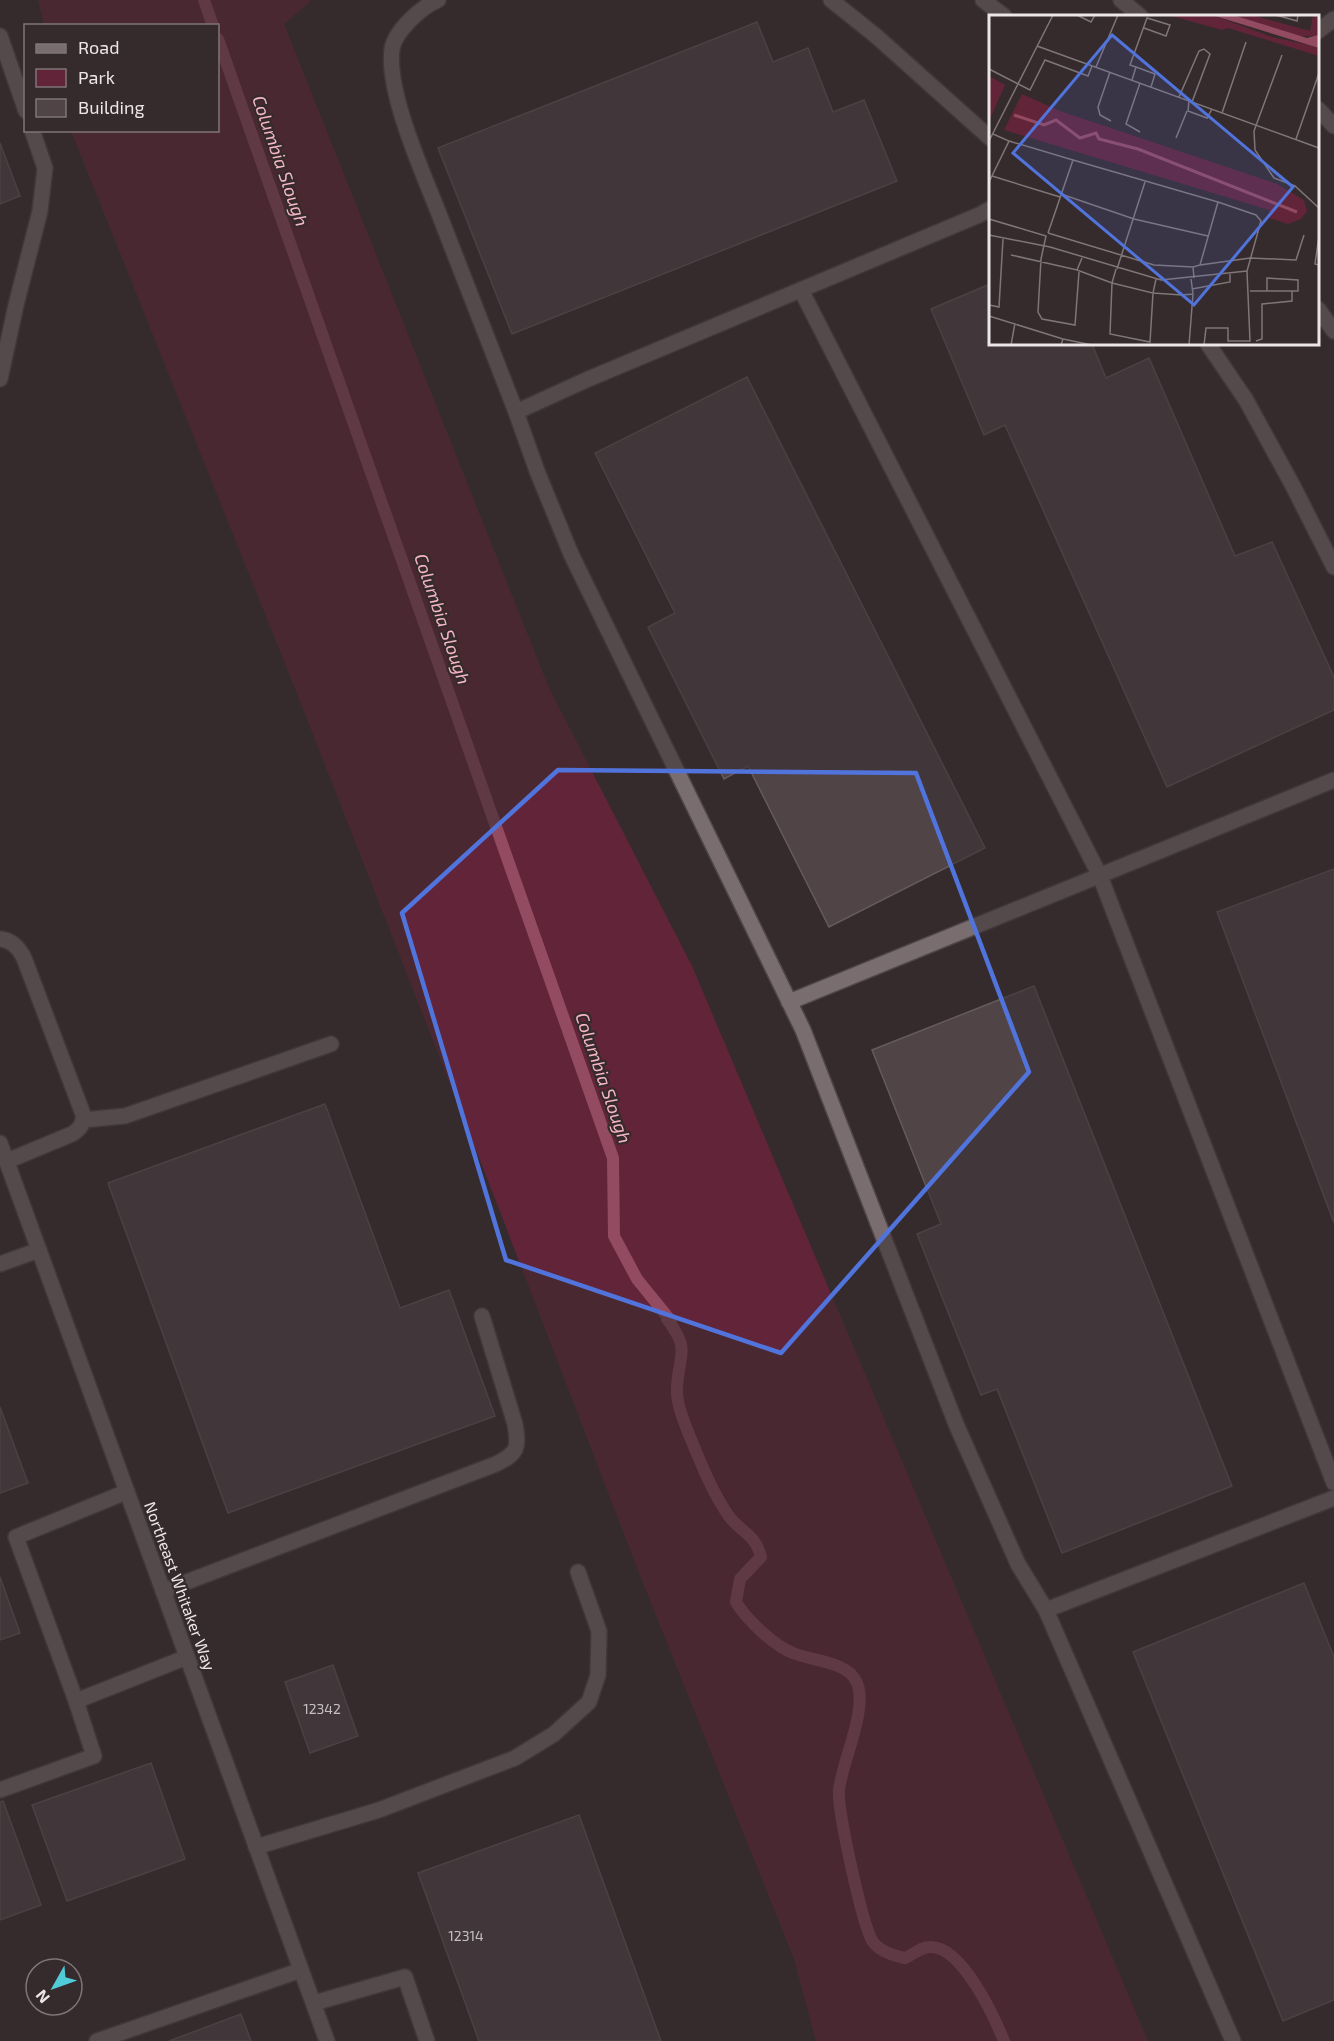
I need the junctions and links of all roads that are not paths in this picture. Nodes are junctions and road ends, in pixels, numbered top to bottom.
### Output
1 (438, 0) edge
2 (831, 0) edge
3 (983, 0) edge
4 (1121, 0) edge
5 (1003, 15) edge
6 (1139, 15) edge
7 (1334, 19) edge
8 (1319, 30) edge
9 (0, 36) edge
10 (24, 105) edge
11 (1319, 111) edge
12 (1334, 126) edge
13 (33, 132) edge
14 (989, 137) edge
15 (989, 210) edge
16 (801, 290) junction
17 (1319, 312) edge
18 (1334, 331) edge
19 (1209, 345) edge
20 (0, 379) edge
21 (516, 412) junction
22 (1334, 567) edge
23 (1334, 780) edge
24 (1100, 876) junction
25 (0, 939) edge
26 (789, 1002) junction
27 (331, 1044) dead end
28 (84, 1120) junction
29 (0, 1143) edge
30 (6, 1161) junction
31 (39, 1250) junction
32 (0, 1264) edge
33 (482, 1316) dead end
34 (1334, 1483) edge
35 (126, 1492) junction
36 (1334, 1498) edge
37 (578, 1572) dead end
38 (163, 1591) junction
39 (1046, 1610) junction
40 (186, 1657) junction
41 (76, 1701) junction
42 (0, 1790) edge
43 (256, 1847) junction
44 (301, 1970) junction
45 (314, 2003) junction
46 (97, 2041) edge
47 (327, 2041) edge
48 (428, 2041) edge
49 (1233, 2041) edge

1 - 21 street
2 - 14 street
3 - 5 street
4 - 6 street
7 - 8 street
9 - 10 street
11 - 12 street
13 - 20 street
15 - 16 street
16 - 21 street
16 - 24 street
17 - 18 street
19 - 22 street
21 - 26 street
23 - 24 street
24 - 26 street
24 - 34 street
25 - 28 street
26 - 39 street
27 - 28 street
28 - 30 street
29 - 30 street, Northeast Whitaker Way
30 - 31 street, Northeast Whitaker Way
31 - 32 street
31 - 35 street, Northeast Whitaker Way
33 - 38 street
35 - 38 street, Northeast Whitaker Way
35 - 41 street
36 - 39 street
37 - 43 street
38 - 40 street, Northeast Whitaker Way
39 - 49 street
40 - 41 street
40 - 43 street, Northeast Whitaker Way
41 - 42 street
43 - 44 street, Northeast Whitaker Way
44 - 45 street, Northeast Whitaker Way
44 - 46 street
45 - 47 street, Northeast Whitaker Way
45 - 48 street

